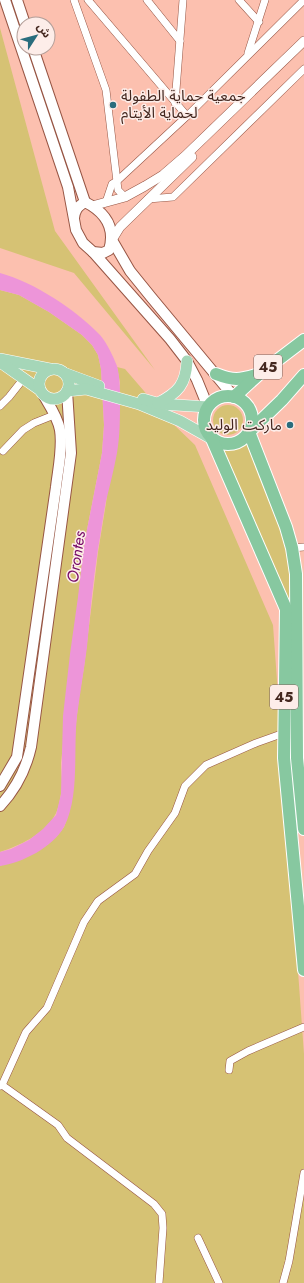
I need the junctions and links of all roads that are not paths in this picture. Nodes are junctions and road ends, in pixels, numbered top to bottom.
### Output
1 (5, 0) edge
2 (17, 0) edge
3 (74, 0) edge
4 (88, 0) edge
5 (147, 0) edge
6 (183, 0) edge
7 (238, 0) edge
8 (265, 0) edge
9 (304, 0) edge
10 (22, 16) edge
11 (259, 22) junction
12 (180, 41) junction
13 (304, 41) edge
14 (304, 49) edge
15 (248, 55) junction
16 (36, 56) edge
17 (304, 69) edge
18 (175, 103) junction
19 (187, 116) junction
20 (117, 181) junction
21 (125, 197) junction
22 (148, 199) junction
23 (106, 202) junction
24 (89, 204) junction
25 (74, 218) junction
26 (112, 240) junction
27 (93, 252) junction
28 (304, 340) edge
29 (0, 360) edge
30 (187, 361) junction
31 (50, 369) junction
32 (64, 373) junction
33 (216, 374) junction
34 (258, 375) junction
35 (304, 375) edge
36 (24, 378) junction
37 (86, 386) junction
38 (67, 391) junction
39 (42, 393) junction
40 (234, 397) junction
41 (135, 400) junction
42 (158, 403) junction
43 (0, 406) edge
44 (208, 407) junction
45 (54, 415) junction
46 (249, 432) junction
47 (212, 439) junction
48 (3, 451) dead end
49 (298, 547) edge
50 (296, 608) edge
51 (284, 733) junction
52 (301, 758) edge
53 (0, 786) edge
54 (0, 806) edge
55 (304, 829) edge
56 (304, 970) edge
57 (304, 1027) edge
58 (229, 1070) dead end
59 (1, 1085) edge
60 (304, 1173) edge
61 (198, 1238) dead end
62 (159, 1283) edge
63 (218, 1283) edge
64 (283, 1283) edge

1 - 25 main road
2 - 10 main road
3 - 20 street
4 - 18 street
5 - 12 street
6 - 12 street
7 - 11 street
8 - 11 street
9 - 15 street
11 - 15 street
12 - 18 street
13 - 21 street
14 - 22 street
15 - 19 street
16 - 24 main road
17 - 22 street
18 - 19 street
19 - 20 street
20 - 21 street
20 - 23 street
21 - 23 street
22 - 26 street
23 - 24 street
24 - 25 main road
24 - 26 main road
25 - 27 main road
26 - 27 main road
26 - 33 main road
27 - 30 main road
28 - 34 highway, 45
29 - 31 main road
29 - 36 main road
30 - 42 main road
30 - 44 main road
31 - 32 main road
31 - 39 main road
32 - 37 main road
32 - 38 main road
33 - 34 highway
33 - 40 main road
34 - 40 highway, 45
35 - 46 highway, 45
36 - 39 main road
36 - 43 street
37 - 38 main road
37 - 41 main road
38 - 39 main road
38 - 54 main road
39 - 45 main road
40 - 44 highway
40 - 46 highway
41 - 42 main road
41 - 47 main road
42 - 44 main road
44 - 47 highway
45 - 48 street
45 - 53 main road
46 - 47 highway
46 - 49 highway, 45
47 - 50 highway, 45
49 - 50 highway, 45
50 - 51 highway, 45
50 - 52 highway, 45
51 - 56 highway, 45
51 - 59 street
52 - 55 highway, 45
57 - 58 street
59 - 62 street
60 - 64 street
61 - 63 street

